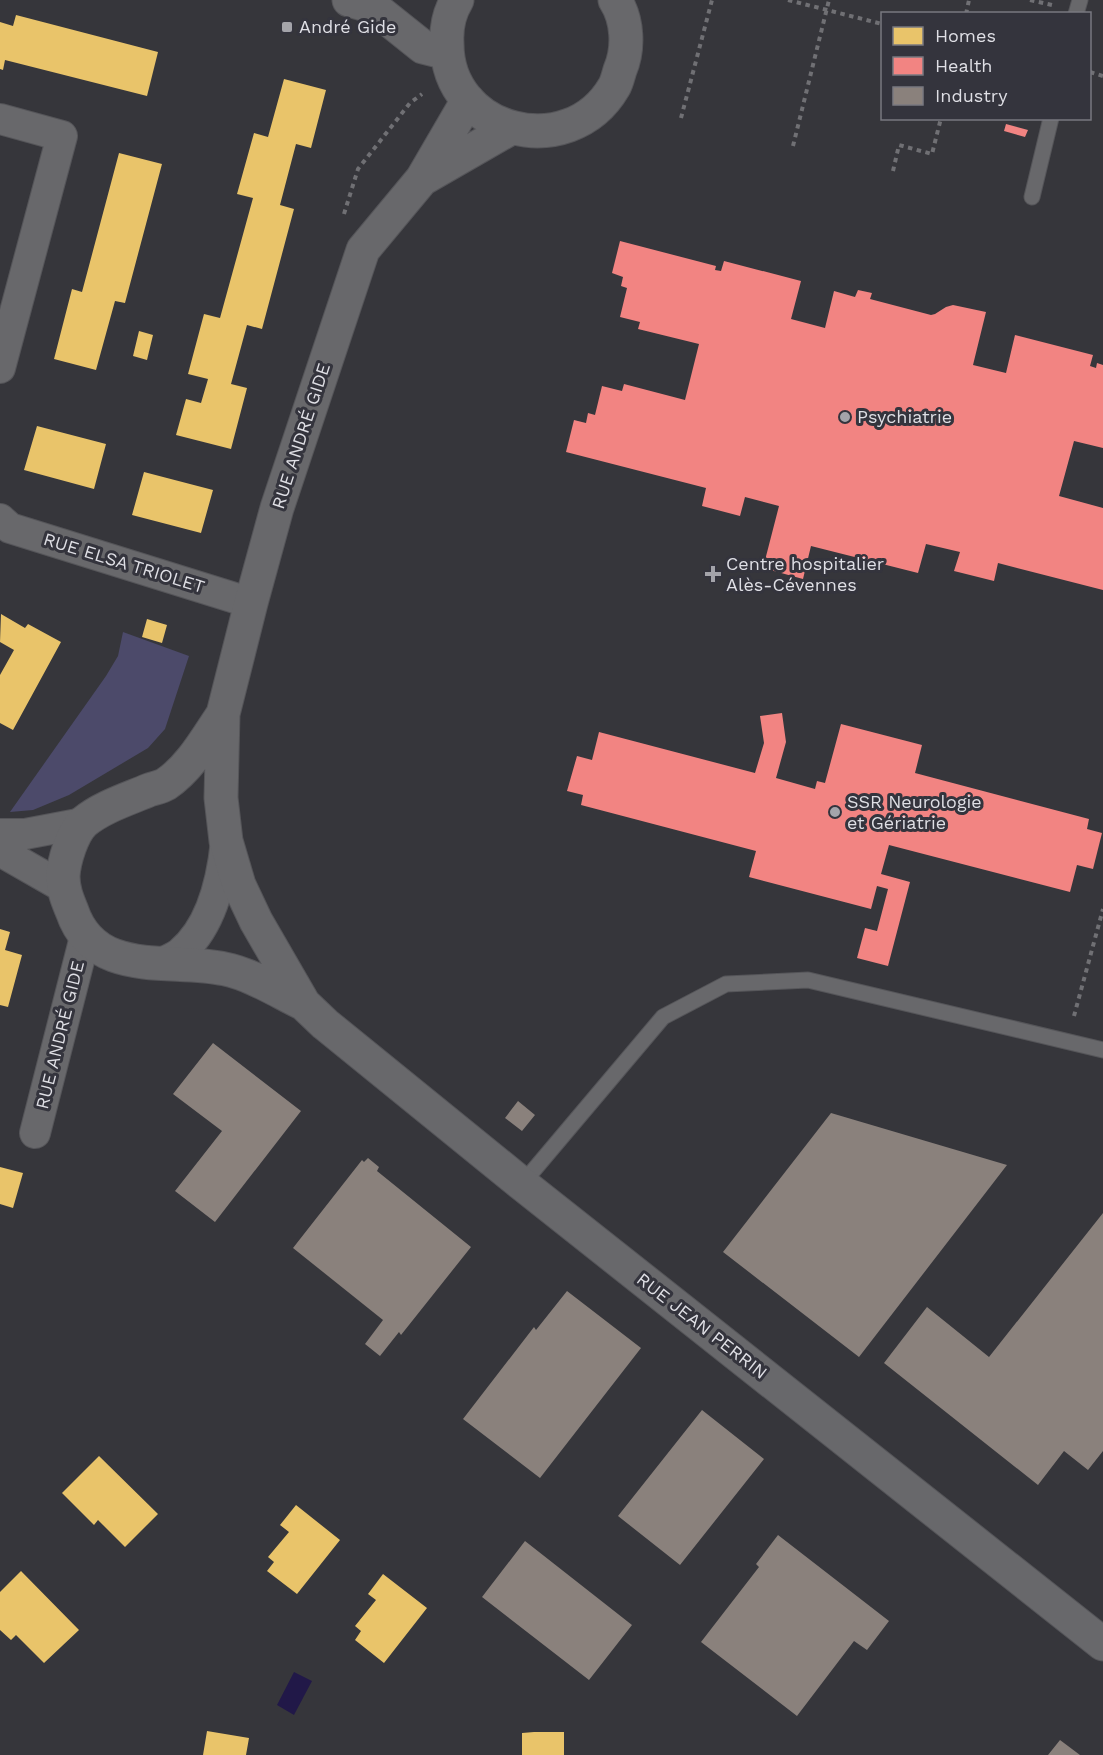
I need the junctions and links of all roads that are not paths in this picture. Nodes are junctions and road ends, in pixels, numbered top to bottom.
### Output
1 (457, 0) edge
2 (615, 0) edge
3 (376, 2) edge
4 (447, 53) junction
5 (468, 100) junction
6 (0, 119) edge
7 (1051, 120) edge
8 (511, 128) junction
9 (422, 179) junction
10 (1032, 197) dead end
11 (0, 368) edge
12 (0, 519) edge
13 (251, 603) junction
14 (223, 714) junction
15 (83, 823) junction
16 (0, 834) edge
17 (226, 841) junction
18 (0, 851) edge
19 (63, 887) junction
20 (85, 937) junction
21 (158, 964) junction
22 (304, 1004) junction
23 (1103, 1050) edge
24 (35, 1133) dead end
25 (522, 1184) junction
26 (1103, 1644) edge

1 - 4 street
2 - 8 street
3 - 4 street
4 - 5 street
5 - 8 street
5 - 9 street, RUE ANDRÉ GIDE
6 - 11 street
7 - 10 lane
8 - 9 street, RUE ANDRÉ GIDE
9 - 13 street, RUE ANDRÉ GIDE
12 - 13 street, RUE ELSA TRIOLET
13 - 14 street, RUE ANDRÉ GIDE
14 - 15 street
14 - 17 street
15 - 16 street
15 - 19 street
17 - 21 street
17 - 22 street
18 - 19 street
19 - 20 street
20 - 21 street
20 - 24 street, RUE ANDRÉ GIDE
21 - 22 street
22 - 25 street, RUE JEAN PERRIN
23 - 25 lane
25 - 26 street, RUE JEAN PERRIN

